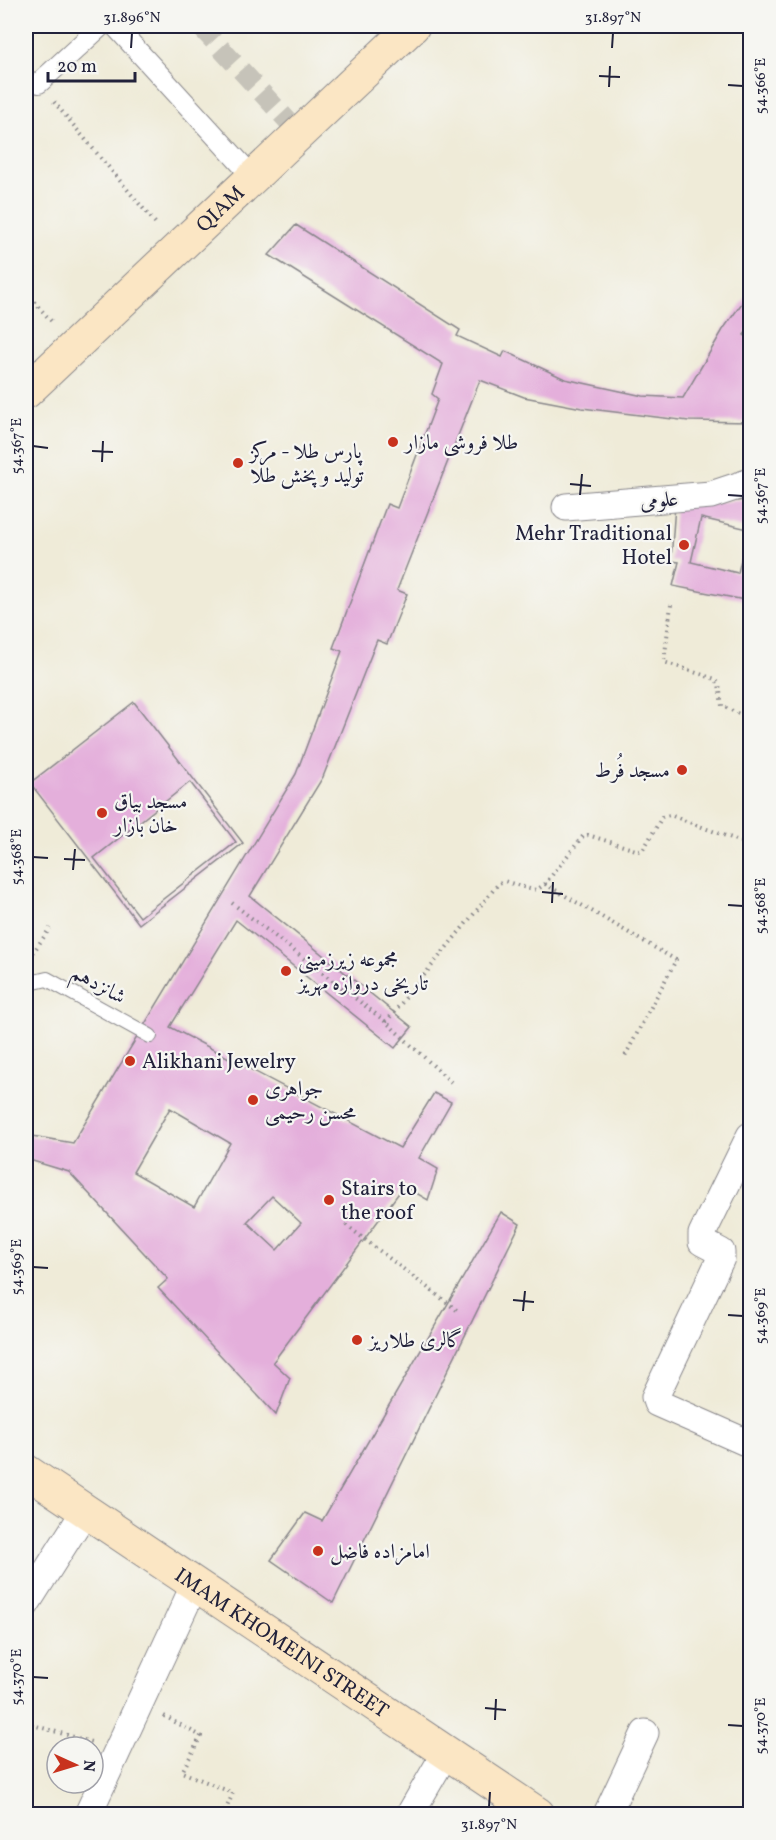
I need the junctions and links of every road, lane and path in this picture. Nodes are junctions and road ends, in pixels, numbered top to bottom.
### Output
1 (101, 26) edge
2 (115, 26) edge
3 (413, 26) edge
4 (39, 83) joint
5 (253, 177) junction
6 (177, 249) junction
7 (26, 293) edge
8 (73, 346) junction
9 (26, 392) edge
10 (750, 482) edge
11 (566, 507) dead end
12 (671, 605) dead end
13 (750, 719) edge
14 (750, 845) edge
15 (545, 884) junction
16 (232, 903) dead end
17 (50, 928) dead end
18 (26, 963) edge
19 (26, 984) edge
20 (386, 1022) junction
21 (150, 1036) dead end
22 (625, 1056) dead end
23 (451, 1082) dead end
24 (750, 1136) edge
25 (346, 1225) dead end
26 (458, 1311) dead end
27 (750, 1444) edge
28 (26, 1471) edge
29 (85, 1511) junction
30 (195, 1584) junction
31 (26, 1604) edge
32 (140, 1702) junction
33 (26, 1723) edge
34 (645, 1733) dead end
35 (118, 1750) junction
36 (446, 1752) junction
37 (88, 1815) edge
38 (224, 1815) edge
39 (410, 1815) edge
40 (538, 1815) edge
41 (607, 1815) edge

1 - 4 street
2 - 5 street
3 - 5 main road, QIAM
4 - 6 path
5 - 6 main road, QIAM
6 - 8 main road, QIAM
7 - 8 path
8 - 9 main road, QIAM
10 - 11 street, علومی
12 - 13 path
14 - 15 path
15 - 20 path
15 - 22 path
16 - 20 path
17 - 18 path
19 - 21 lane, شانزدهم
20 - 23 path
24 - 27 street
25 - 26 path
28 - 29 main road, IMAM KHOMEINI STREET
29 - 30 main road, IMAM KHOMEINI STREET
29 - 31 street
30 - 32 street
30 - 36 main road, IMAM KHOMEINI STREET
32 - 35 street
32 - 38 path
33 - 35 path
34 - 41 street
35 - 37 street
36 - 39 street
36 - 40 main road, IMAM KHOMEINI STREET

